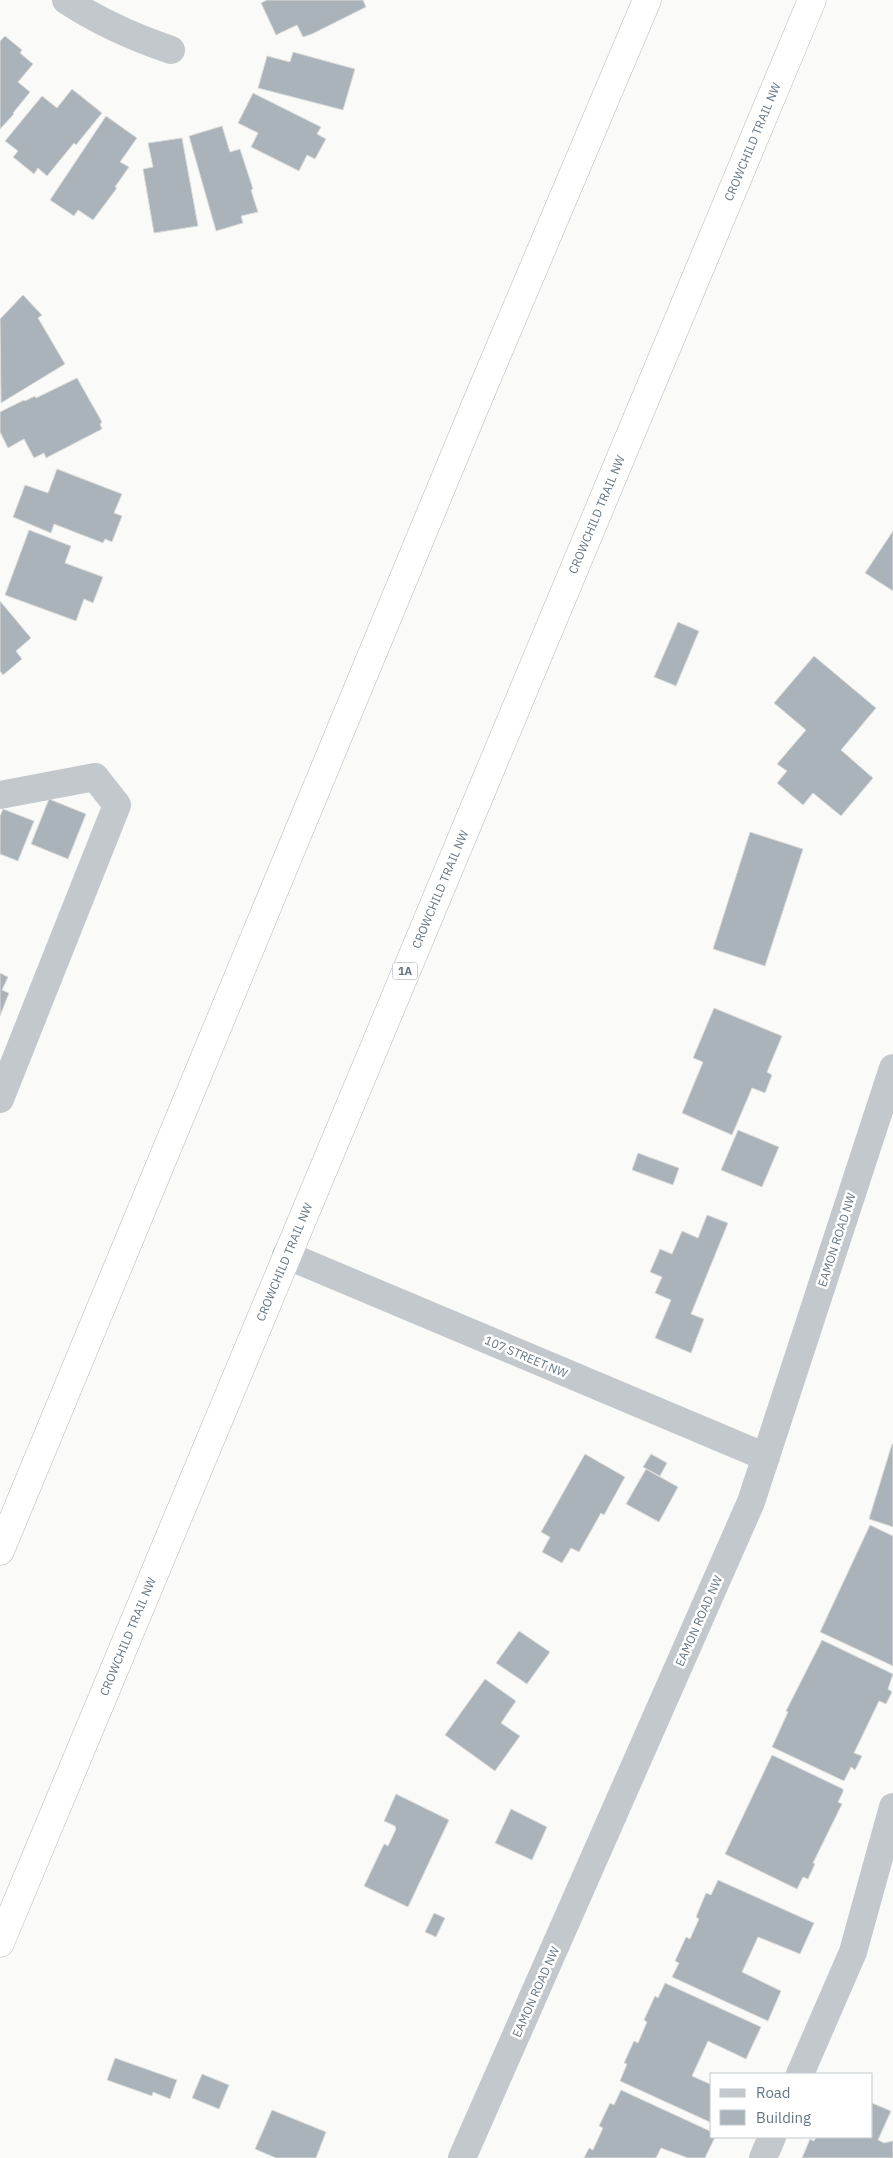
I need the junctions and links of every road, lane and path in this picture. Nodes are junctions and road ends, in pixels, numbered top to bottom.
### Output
1 (66, 0) edge
2 (647, 0) edge
3 (812, 0) edge
4 (171, 50) dead end
5 (0, 795) edge
6 (893, 1068) edge
7 (0, 1099) edge
8 (286, 1255) junction
9 (766, 1457) junction
10 (0, 1551) edge
11 (893, 1807) edge
12 (0, 1943) edge
13 (800, 2073) edge
14 (772, 2138) edge
15 (462, 2158) edge
16 (763, 2158) edge

1 - 4 street
2 - 10 highway
3 - 8 highway, CROWCHILD TRAIL NW / 1A
5 - 7 street
6 - 9 street, EAMON ROAD NW
8 - 9 street, 107 STREET NW
8 - 12 highway, CROWCHILD TRAIL NW / 1A
9 - 15 street, EAMON ROAD NW
11 - 13 street
14 - 16 street

